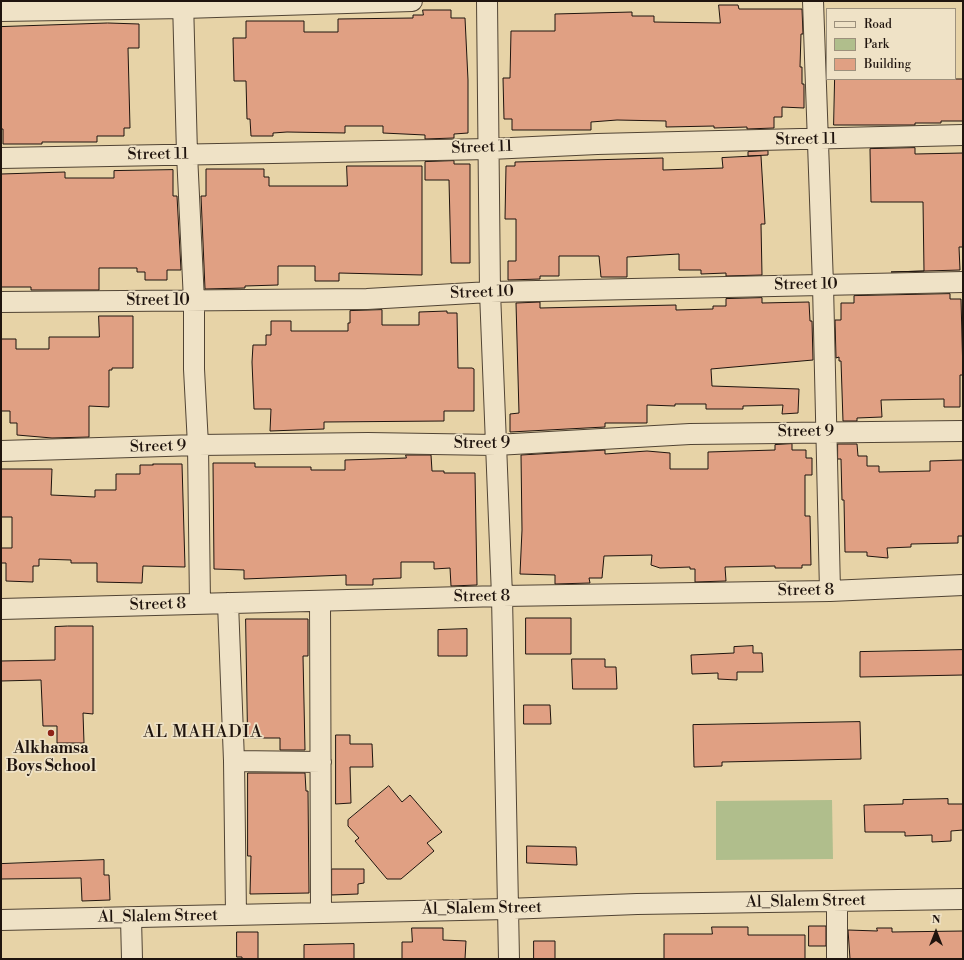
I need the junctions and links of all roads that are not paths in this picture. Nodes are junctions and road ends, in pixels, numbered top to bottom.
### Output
1 (412, 1) edge
2 (487, 1) edge
3 (813, 1) edge
4 (184, 4) edge
5 (1, 11) edge
6 (963, 136) edge
7 (818, 140) junction
8 (490, 148) junction
9 (187, 154) junction
10 (1, 158) edge
11 (963, 282) edge
12 (824, 285) junction
13 (490, 292) junction
14 (194, 301) junction
15 (1, 302) edge
16 (963, 431) edge
17 (826, 432) junction
18 (496, 444) junction
19 (198, 445) junction
20 (1, 451) edge
21 (963, 585) edge
22 (830, 591) junction
23 (502, 596) junction
24 (320, 601) junction
25 (228, 603) junction
26 (200, 604) junction
27 (1, 609) edge
28 (234, 761) junction
29 (321, 762) junction
30 (963, 899) edge
31 (837, 901) junction
32 (507, 910) junction
33 (321, 912) junction
34 (236, 915) junction
35 (131, 918) junction
36 (1, 920) edge
37 (132, 959) edge
38 (509, 959) edge
39 (837, 959) edge

1 - 4 street
2 - 8 street
3 - 7 street
4 - 5 street
4 - 9 street
6 - 7 street, Street 11
7 - 8 street, Street 11
7 - 12 street
8 - 9 street, Street 11
8 - 13 street
9 - 10 street, Street 11
9 - 14 street
11 - 12 street, Street 10
12 - 13 street, Street 10
12 - 17 street
13 - 14 street, Street 10
13 - 18 street
14 - 15 street, Street 10
14 - 19 street
16 - 17 street, Street 9
17 - 18 street, Street 9
17 - 22 street
18 - 19 street, Street 9
18 - 23 street
19 - 20 street, Street 9
19 - 26 street
21 - 22 street, Street 8
22 - 23 street, Street 8
23 - 24 street, Street 8
23 - 32 street
24 - 25 street, Street 8
24 - 29 street
25 - 26 street, Street 8
25 - 28 street
26 - 27 street, Street 8
28 - 29 street
28 - 34 street
29 - 33 street
30 - 31 street, Al_Slalem Street
31 - 32 street, Al_Slalem Street
31 - 39 street
32 - 33 street, Al_Slalem Street
32 - 38 street
33 - 34 street, Al_Slalem Street
34 - 35 street, Al_Slalem Street
35 - 36 street, Al_Slalem Street
35 - 37 street

